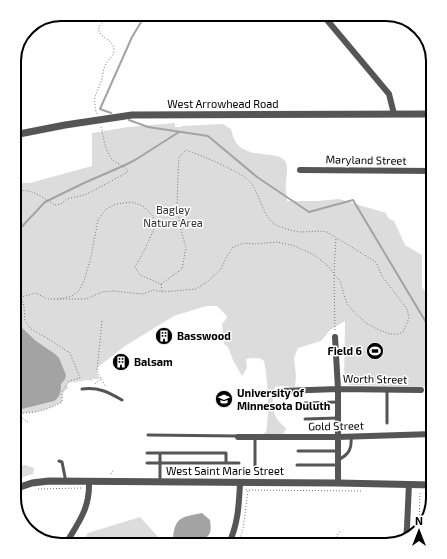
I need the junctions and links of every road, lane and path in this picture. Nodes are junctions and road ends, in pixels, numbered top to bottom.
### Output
1 (106, 21) edge
2 (328, 21) edge
3 (394, 114) junction
4 (426, 114) edge
5 (98, 120) junction
6 (21, 134) edge
7 (300, 170) dead end
8 (426, 171) edge
9 (21, 190) edge
10 (336, 238) junction
11 (334, 274) junction
12 (161, 284) junction
13 (162, 292) junction
14 (21, 297) joint
15 (58, 299) junction
16 (102, 321) dead end
17 (335, 337) joint
18 (80, 378) junction
19 (102, 379) junction
20 (81, 382) dead end
21 (95, 385) dead end
22 (82, 389) dead end
23 (110, 389) dead end
24 (338, 389) junction
25 (387, 389) junction
26 (421, 390) dead end
27 (281, 391) dead end
28 (122, 400) dead end
29 (338, 402) junction
30 (305, 403) dead end
31 (21, 413) edge
32 (21, 418) edge
33 (338, 418) junction
34 (305, 419) dead end
35 (29, 423) dead end
36 (387, 423) dead end
37 (426, 434) edge
38 (148, 435) dead end
39 (238, 436) joint
40 (351, 436) junction
41 (255, 437) junction
42 (338, 437) junction
43 (298, 451) dead end
44 (338, 451) junction
45 (147, 453) dead end
46 (160, 453) junction
47 (59, 461) dead end
48 (338, 462) junction
49 (147, 464) dead end
50 (160, 464) junction
51 (226, 464) junction
52 (239, 464) dead end
53 (297, 465) dead end
54 (255, 468) dead end
55 (114, 469) dead end
56 (111, 475) dead end
57 (66, 482) junction
58 (160, 482) junction
59 (240, 482) junction
60 (338, 482) junction
61 (409, 484) junction
62 (89, 485) junction
63 (426, 485) edge
64 (21, 486) edge
65 (35, 489) dead end
66 (240, 490) junction
67 (248, 490) junction
68 (362, 490) dead end
69 (420, 491) dead end
70 (408, 511) edge
71 (419, 511) edge
72 (340, 531) dead end
73 (69, 538) edge
74 (232, 538) edge
75 (240, 538) edge
76 (336, 538) edge

1 - 5 path
2 - 3 street
3 - 4 street, West Arrowhead Road
3 - 5 street, West Arrowhead Road
5 - 6 street, West Arrowhead Road
5 - 9 path
7 - 8 street, Maryland Street
10 - 11 path
10 - 11 path
10 - 12 path
11 - 13 path
11 - 17 path
12 - 13 path
12 - 15 path
13 - 15 path
14 - 15 path
14 - 18 path
16 - 19 path
17 - 24 street
18 - 20 path
18 - 31 path
19 - 21 path
19 - 23 path
22 - 28 lane
24 - 25 street, Worth Street
24 - 27 street, Worth Street
24 - 29 street
25 - 26 street, Worth Street
25 - 36 lane
29 - 30 lane
29 - 33 street
32 - 35 path
33 - 34 lane
33 - 42 street
37 - 40 street, Gold Street
38 - 39 lane
39 - 41 street, Gold Street
40 - 42 street, Gold Street
40 - 48 lane
41 - 42 street, Gold Street
41 - 54 lane
42 - 44 street
43 - 44 lane
44 - 48 street
45 - 46 lane
46 - 50 lane
46 - 51 lane
47 - 57 lane
48 - 53 lane
48 - 60 street
49 - 50 lane
50 - 51 lane
50 - 58 lane
51 - 52 lane
55 - 56 path
57 - 62 street, West Saint Marie Street
57 - 64 street, West Saint Marie Street
58 - 59 street, West Saint Marie Street
58 - 62 street, West Saint Marie Street
59 - 60 street, West Saint Marie Street
59 - 66 street
60 - 61 street, West Saint Marie Street
61 - 63 street, West Saint Marie Street
61 - 70 street
62 - 65 path
62 - 73 street
66 - 67 path
66 - 74 street
67 - 68 path
67 - 75 path
69 - 71 path
72 - 76 path

